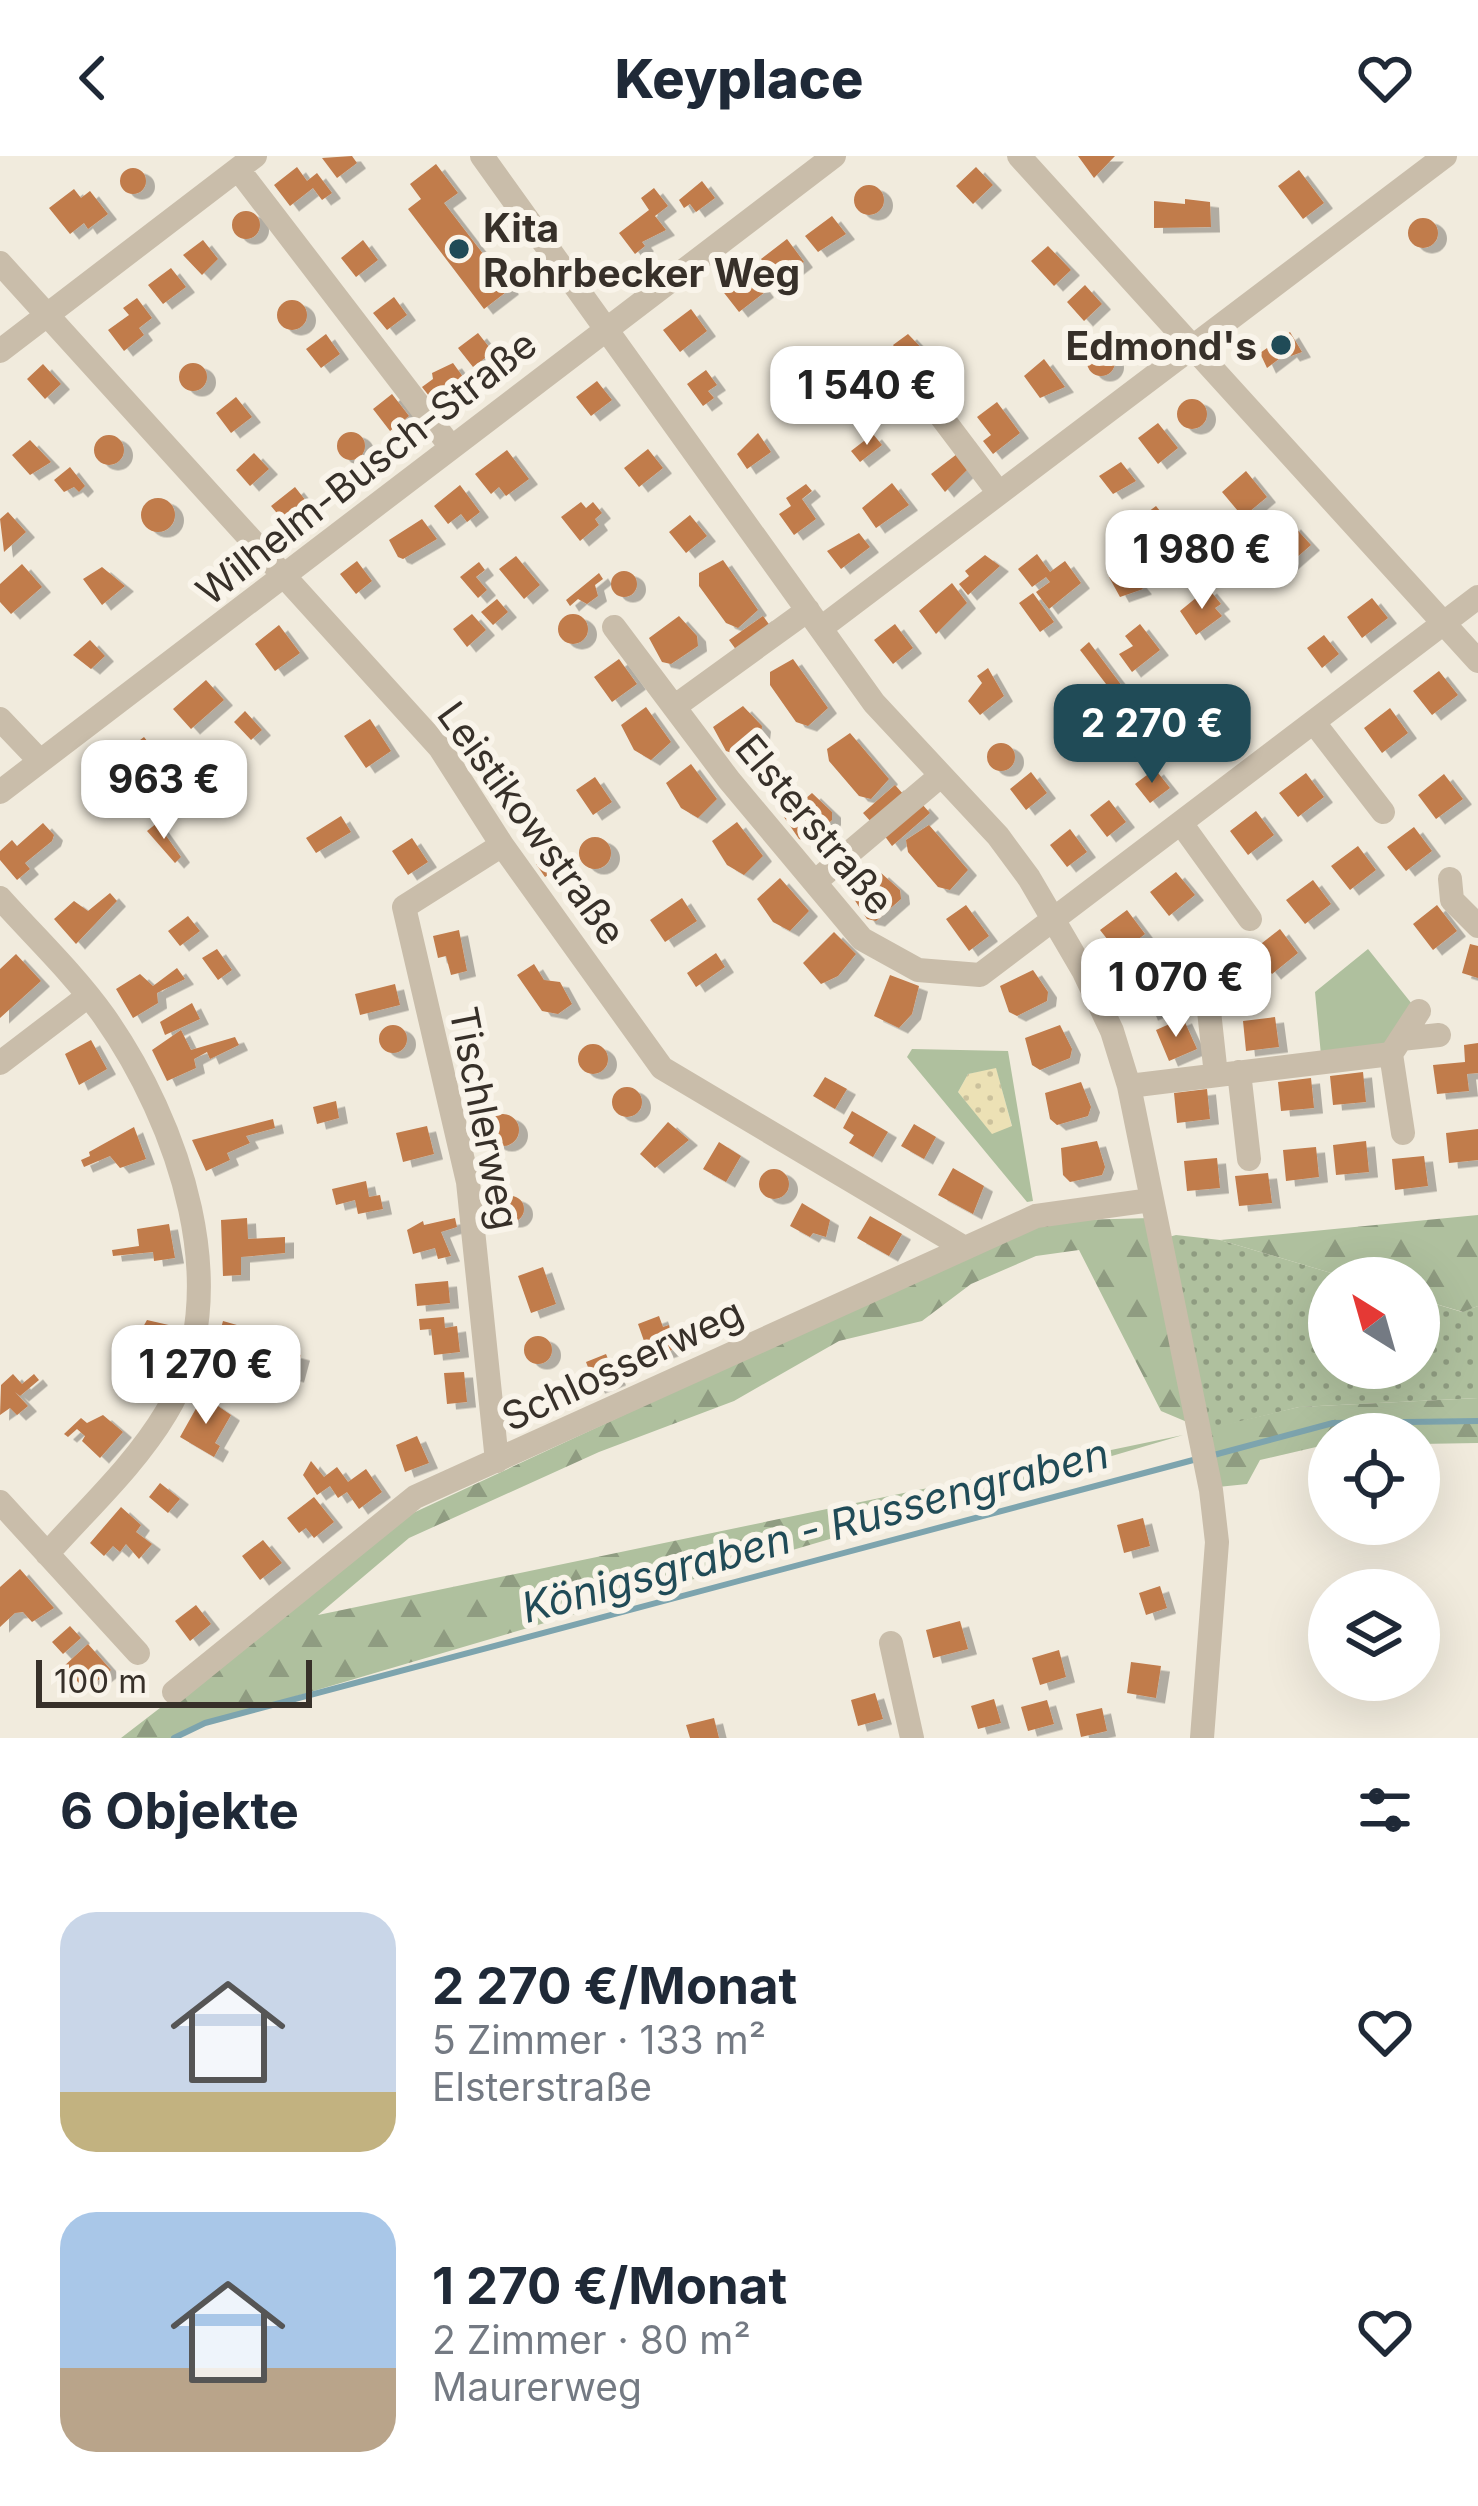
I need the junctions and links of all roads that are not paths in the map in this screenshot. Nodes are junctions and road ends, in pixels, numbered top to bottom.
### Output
1 (482, 156) edge
2 (834, 156) edge
3 (1019, 156) edge
4 (1445, 156) edge
5 (246, 162) edge
6 (0, 263) edge
7 (47, 315) junction
8 (604, 329) junction
9 (1194, 347) junction
10 (0, 351) edge
11 (934, 407) dead end
12 (451, 447) junction
13 (999, 494) junction
14 (284, 575) junction
15 (1478, 597) edge
16 (814, 619) junction
17 (1443, 623) junction
18 (614, 627) dead end
19 (1478, 661) edge
20 (674, 707) junction
21 (0, 719) edge
22 (1315, 724) junction
23 (40, 761) junction
24 (938, 778) junction
25 (0, 792) edge
26 (1383, 812) dead end
27 (1183, 826) junction
28 (502, 845) junction
29 (1450, 879) dead end
30 (816, 881) junction
31 (0, 898) edge
32 (1250, 919) dead end
33 (1057, 922) junction
34 (1478, 926) edge
35 (1188, 983) dead end
36 (88, 996) junction
37 (1419, 1011) dead end
38 (1439, 1035) dead end
39 (1396, 1047) junction
40 (0, 1063) edge
41 (1227, 1074) junction
42 (1130, 1086) junction
43 (1403, 1133) dead end
44 (1249, 1159) dead end
45 (1152, 1206) junction
46 (963, 1247) junction
47 (497, 1461) junction
48 (0, 1502) edge
49 (46, 1553) junction
50 (891, 1643) dead end
51 (138, 1653) dead end
52 (174, 1692) dead end
53 (913, 1738) edge
54 (1202, 1738) edge

1 - 8 street
2 - 8 street, Wilhelm-Busch-Straße
3 - 9 street
4 - 9 street
5 - 7 street
5 - 12 street
6 - 7 street, Leistikowstraße
7 - 10 street
7 - 14 street, Leistikowstraße
8 - 12 street, Wilhelm-Busch-Straße
8 - 16 street
9 - 13 street
9 - 17 street
11 - 13 street
12 - 14 street, Wilhelm-Busch-Straße
13 - 16 street
14 - 23 street, Wilhelm-Busch-Straße
14 - 28 street, Leistikowstraße
15 - 17 street, Elsterstraße
16 - 20 street
16 - 24 street
17 - 19 street
17 - 22 street, Elsterstraße
18 - 20 street, Elsterstraße
20 - 30 street, Elsterstraße
21 - 23 street
22 - 26 street
22 - 27 street, Elsterstraße
23 - 25 street, Wilhelm-Busch-Straße
24 - 30 street
24 - 33 street
27 - 32 street
27 - 33 street, Elsterstraße
28 - 46 street, Leistikowstraße
28 - 47 street, Tischlerweg
29 - 34 street
30 - 33 street, Elsterstraße
31 - 36 street
33 - 42 street
35 - 41 street
36 - 40 street
36 - 49 street
37 - 39 street
38 - 39 street
39 - 41 street
39 - 43 street
41 - 42 street
41 - 44 street
42 - 45 street
45 - 46 street, Schlosserweg
45 - 54 street
46 - 47 street, Schlosserweg
47 - 52 street, Schlosserweg
48 - 49 street
49 - 51 street
50 - 53 street

